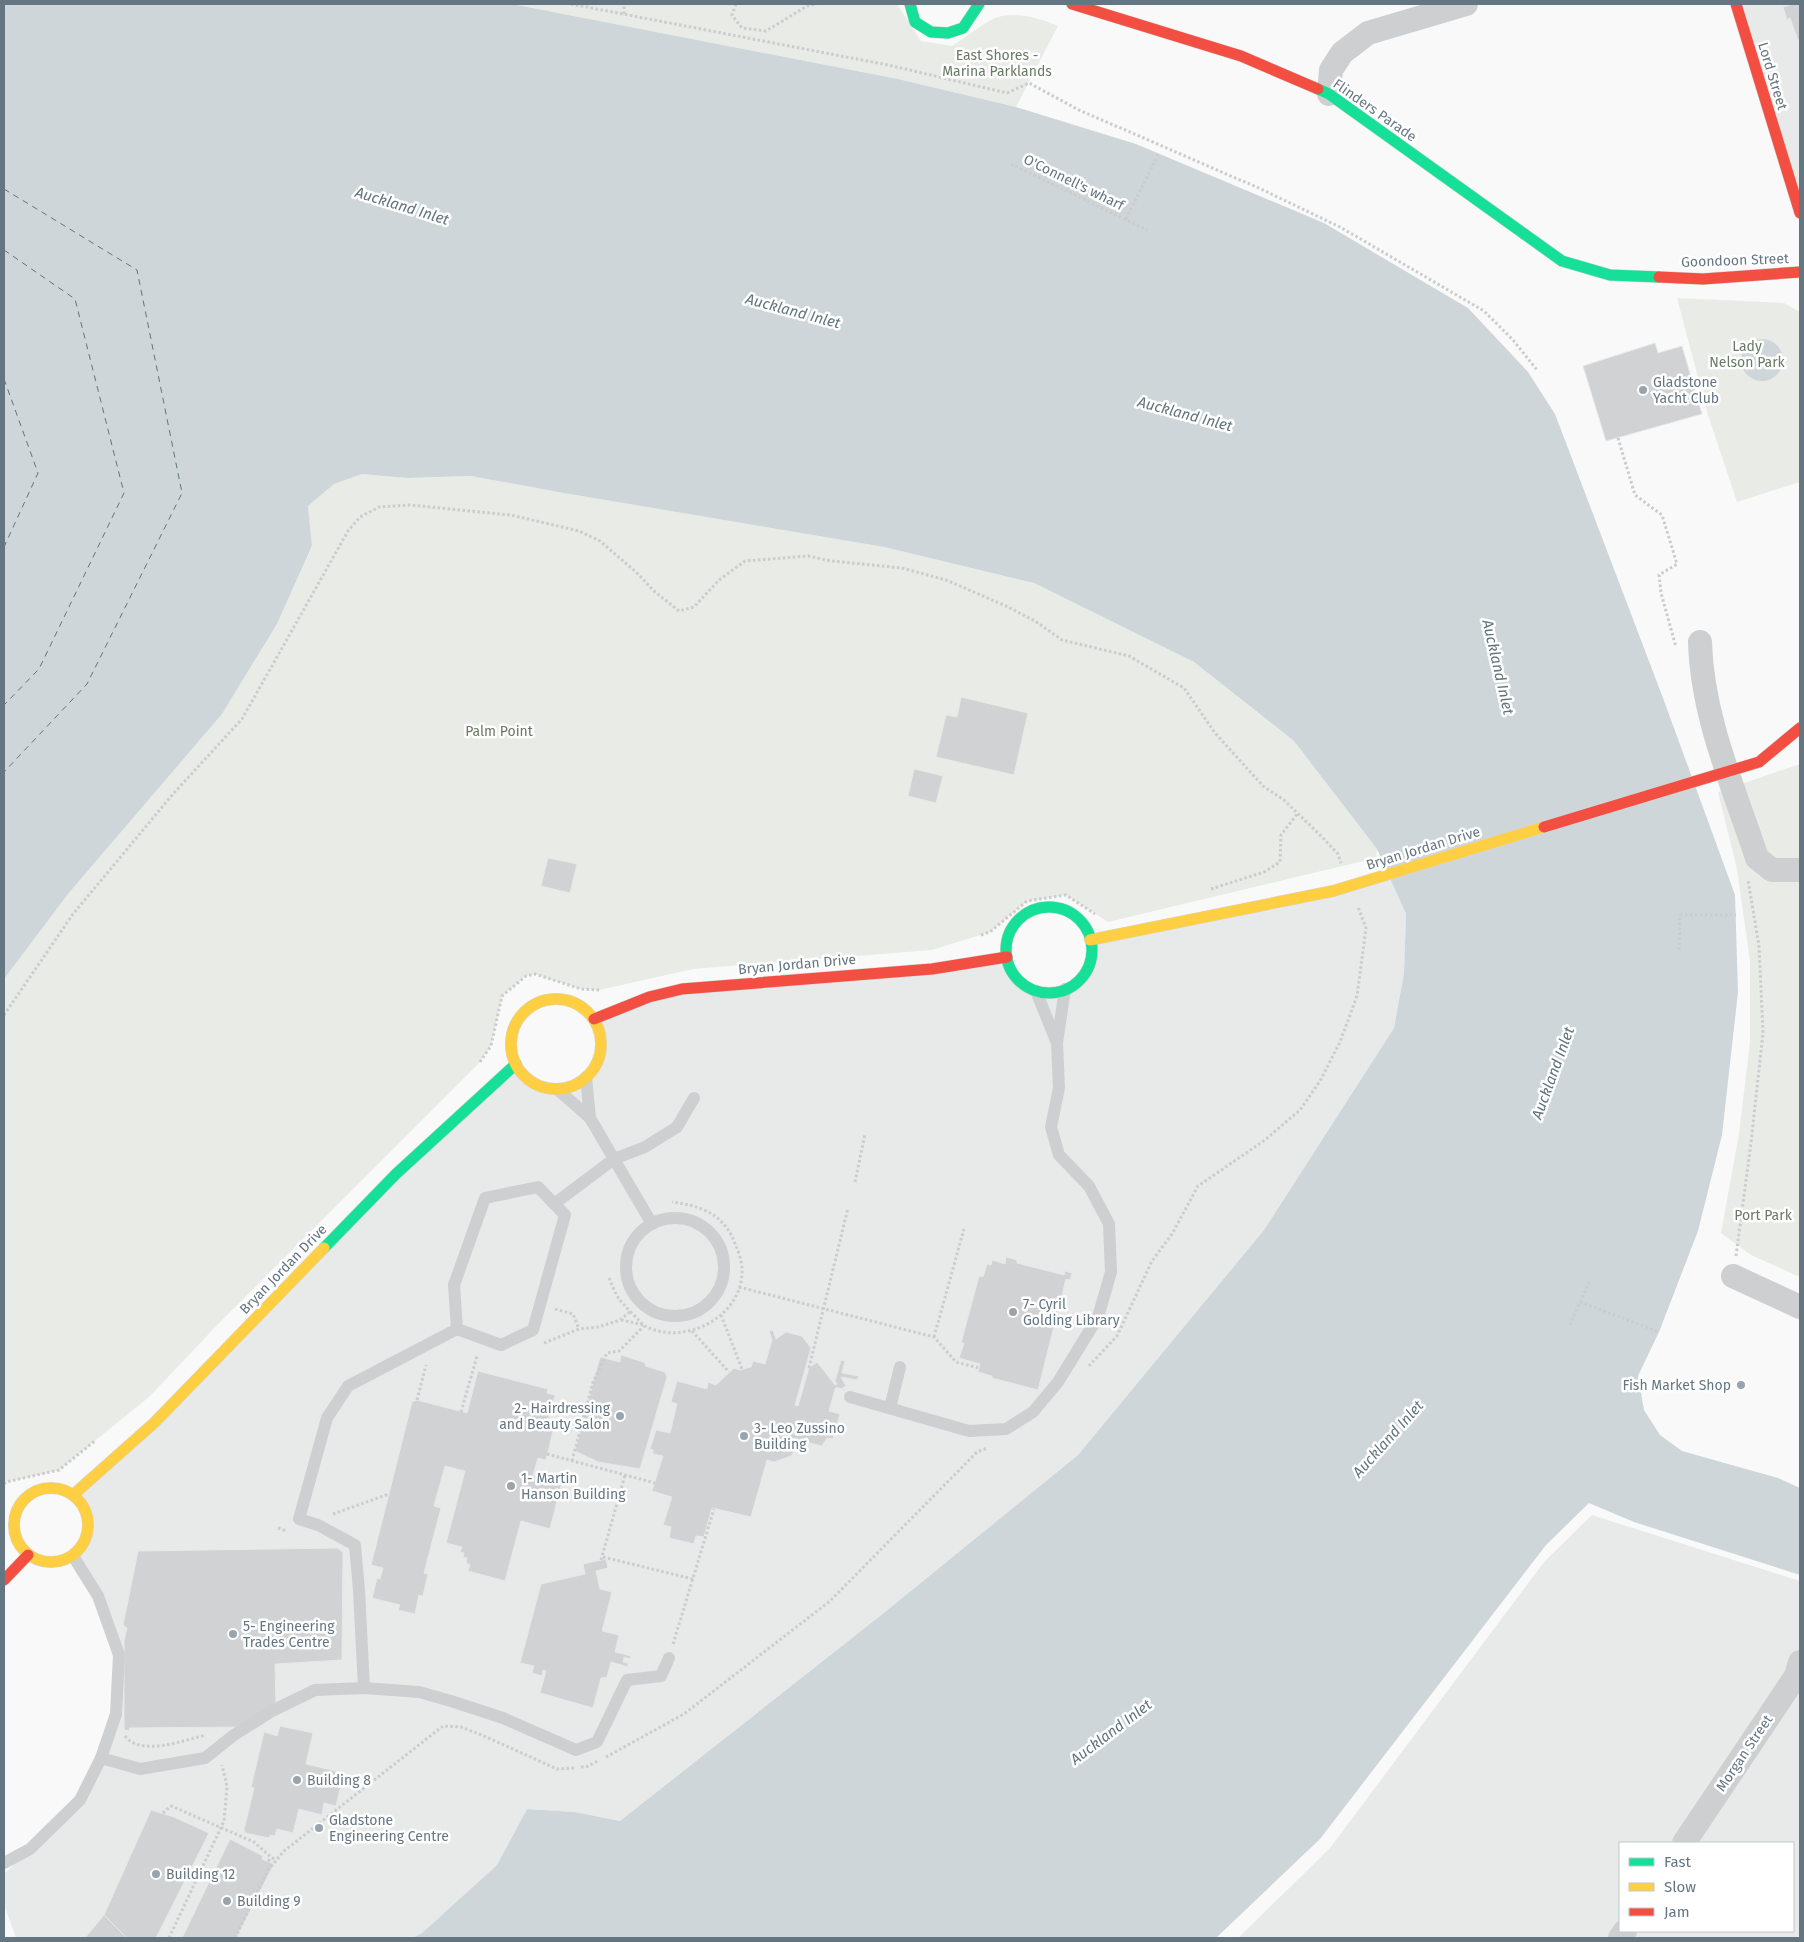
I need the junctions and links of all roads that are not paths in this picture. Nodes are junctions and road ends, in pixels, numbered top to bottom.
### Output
1 (910, 4) edge
2 (980, 4) edge
3 (1072, 4) edge
4 (1466, 4) edge
5 (1736, 4) edge
6 (1329, 94) junction
7 (1800, 213) edge
8 (1800, 272) edge
9 (1610, 275) joint
10 (1700, 642) dead end
11 (1800, 728) edge
12 (1800, 740) edge
13 (1759, 762) junction
14 (1800, 870) edge
15 (1090, 940) junction
16 (1006, 957) junction
17 (1065, 989) junction
18 (1036, 991) junction
19 (594, 1019) junction
20 (1057, 1043) junction
21 (516, 1064) junction
22 (586, 1078) junction
23 (556, 1089) junction
24 (694, 1098) dead end
25 (590, 1118) junction
26 (614, 1159) junction
27 (554, 1204) junction
28 (652, 1224) junction
29 (1733, 1276) road end
30 (1800, 1306) edge
31 (457, 1329) junction
32 (900, 1367) dead end
33 (850, 1397) dead end
34 (890, 1408) junction
35 (73, 1495) junction
36 (28, 1555) junction
37 (73, 1556) junction
38 (4, 1580) edge
39 (669, 1658) road end
40 (1800, 1662) edge
41 (364, 1688) junction
42 (101, 1758) junction
43 (1685, 1842) edge
44 (4, 1863) edge

1 - 2 main road
3 - 6 main road, Flinders Parade
4 - 6 street
5 - 7 main road, Lord Street
6 - 9 main road, Flinders Parade
8 - 9 main road, Goondoon Street
10 - 14 street
11 - 13 main road, Bryan Jordan Drive
12 - 13 main road, Bryan Jordan Drive
13 - 15 main road, Bryan Jordan Drive, bridge
15 - 16 main road
15 - 17 main road
16 - 18 main road
16 - 19 main road, Bryan Jordan Drive
17 - 18 main road
17 - 20 lane
18 - 20 lane
19 - 21 main road
19 - 22 main road
20 - 34 lane
21 - 23 main road
21 - 35 main road, Bryan Jordan Drive
22 - 23 main road
22 - 25 lane
23 - 25 lane
24 - 26 lane
25 - 26 lane
26 - 27 lane
26 - 28 lane
27 - 31 lane
27 - 31 lane
28 - 28 lane
29 - 30 street
31 - 41 lane
32 - 34 lane
33 - 34 lane
35 - 36 main road
35 - 37 main road
36 - 37 main road
36 - 38 main road
37 - 42 lane
39 - 41 lane
40 - 43 street, Morgan Street
41 - 42 lane
42 - 44 lane

